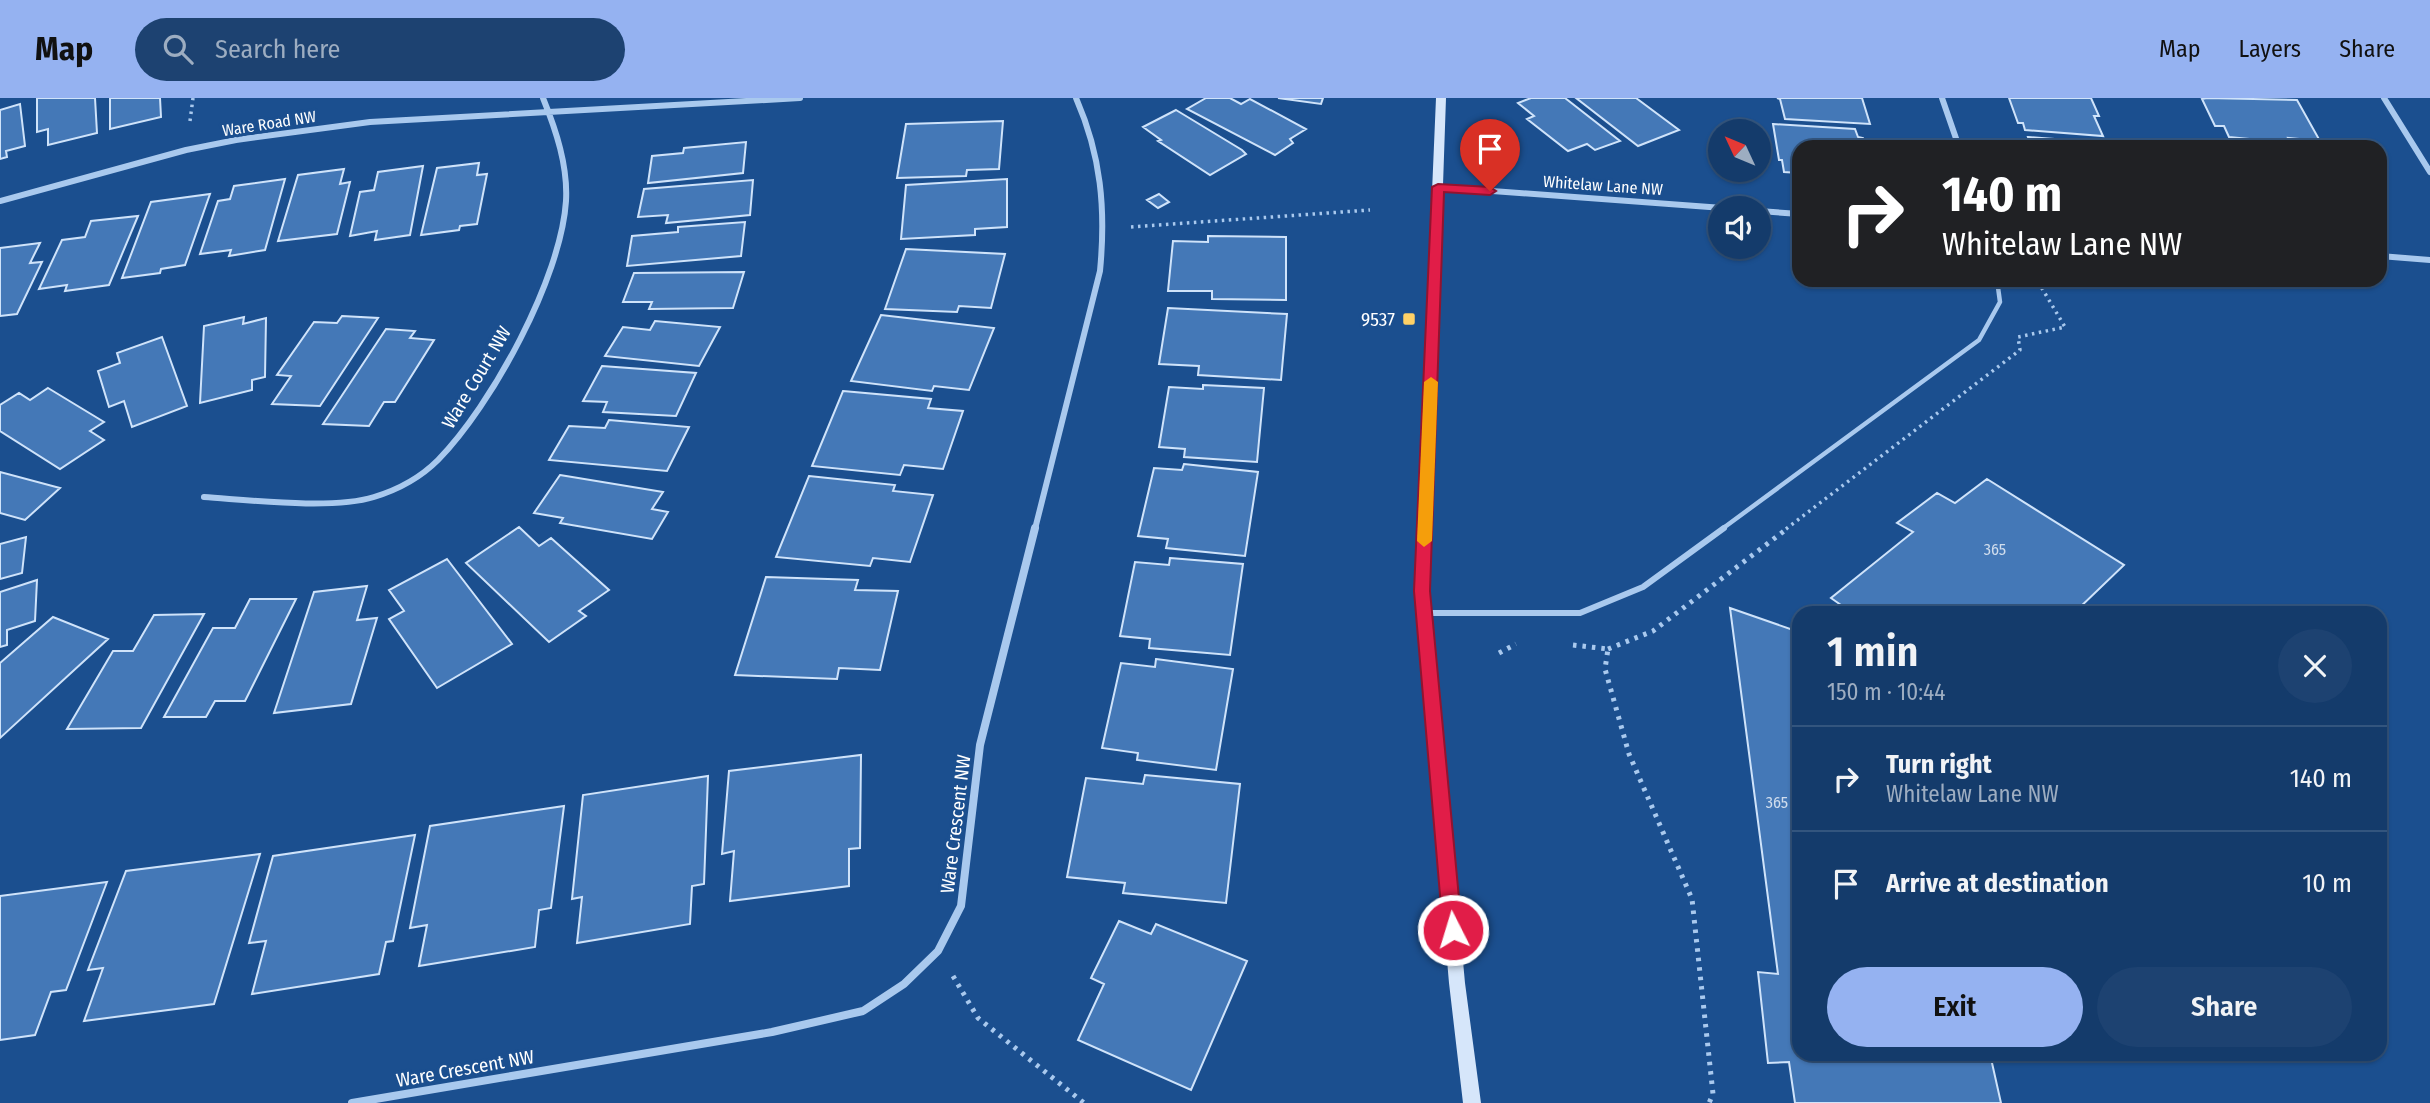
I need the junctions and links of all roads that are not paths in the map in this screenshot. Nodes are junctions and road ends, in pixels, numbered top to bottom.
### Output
1 (543, 98) edge
2 (800, 98) edge
3 (1076, 98) edge
4 (1441, 98) edge
5 (1942, 98) edge
6 (2384, 98) edge
7 (549, 112) junction
8 (1957, 140) edge
9 (2430, 172) edge
10 (1438, 187) junction
11 (0, 201) edge
12 (1708, 207) edge
13 (1771, 212) edge
14 (1792, 213) edge
15 (2387, 257) edge
16 (2430, 260) edge
17 (1998, 287) edge
18 (204, 497) dead end
19 (1424, 613) junction
20 (352, 1103) edge
21 (1472, 1103) edge

1 - 7 street
2 - 7 street, Ware Road NW
3 - 20 street, Ware Crescent NW
4 - 10 street
5 - 8 street
6 - 9 street
7 - 11 street, Ware Road NW
7 - 18 street, Ware Court NW
10 - 12 street, Whitelaw Lane NW
10 - 19 street
13 - 14 street
15 - 16 street
17 - 19 lane
19 - 21 street

